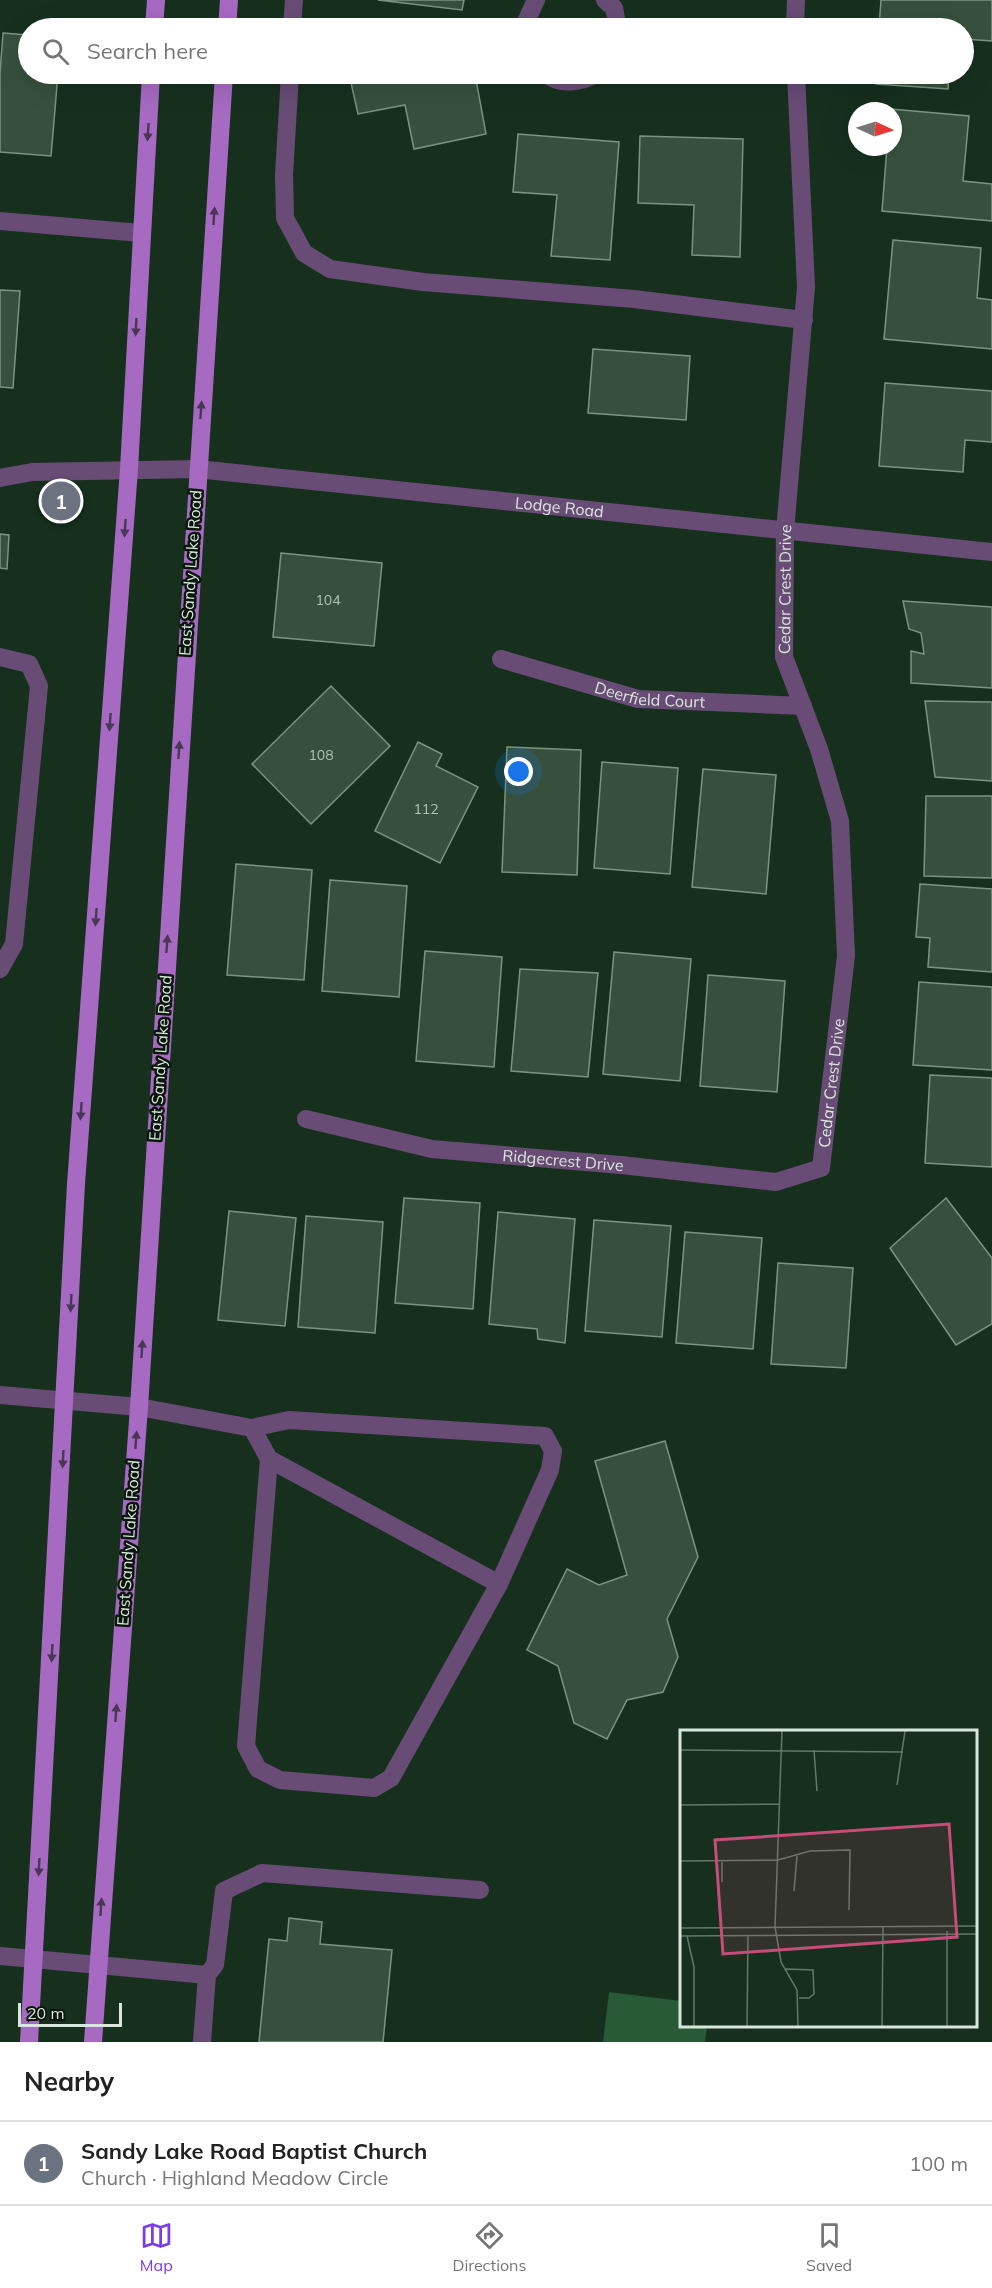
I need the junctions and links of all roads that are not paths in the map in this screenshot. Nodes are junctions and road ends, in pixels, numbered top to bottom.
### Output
1 (156, 0) edge
2 (229, 0) edge
3 (294, 0) edge
4 (536, 0) edge
5 (605, 0) edge
6 (796, 0) edge
7 (155, 18) edge
8 (228, 18) edge
9 (293, 18) edge
10 (528, 18) edge
11 (616, 18) edge
12 (795, 18) edge
13 (150, 84) edge
14 (223, 84) edge
15 (289, 84) edge
16 (796, 84) edge
17 (0, 221) edge
18 (141, 233) junction
19 (804, 320) junction
20 (129, 469) junction
21 (197, 469) junction
22 (0, 478) edge
23 (785, 531) junction
24 (992, 552) edge
25 (0, 657) edge
26 (501, 659) dead end
27 (803, 706) junction
28 (0, 969) edge
29 (306, 1119) dead end
30 (821, 1168) joint
31 (0, 1395) edge
32 (66, 1400) junction
33 (138, 1407) junction
34 (252, 1428) junction
35 (269, 1459) junction
36 (499, 1584) junction
37 (480, 1890) dead end
38 (0, 1956) edge
39 (34, 1959) junction
40 (97, 1965) junction
41 (207, 1975) junction
42 (29, 2042) edge
43 (93, 2042) edge
44 (202, 2042) edge

1 - 7 main road
2 - 8 main road
3 - 9 street
4 - 10 street
5 - 11 street
6 - 12 street
13 -> 18 main road
21 -> 14 main road, East Sandy Lake Road
15 - 19 street
16 - 19 street, Cedar Crest Drive
17 - 18 street
18 -> 20 main road
19 - 23 street, Cedar Crest Drive
20 - 21 street, Lodge Road
20 - 22 street, Lodge Road
20 -> 32 main road
21 - 23 street, Lodge Road
33 -> 21 main road, East Sandy Lake Road
23 - 24 street, Lodge Road
23 - 27 street, Cedar Crest Drive
25 - 28 street
26 - 27 street, Deerfield Court
27 - 30 street, Cedar Crest Drive
29 - 30 street, Ridgecrest Drive
31 - 32 street
32 - 33 street
32 -> 39 main road
33 - 34 street
40 -> 33 main road, East Sandy Lake Road
34 - 35 street
34 - 36 street
35 - 36 street
35 - 36 street
37 - 41 street
38 - 39 street
39 - 40 street
39 - 42 main road
40 - 41 street
40 - 43 main road, East Sandy Lake Road
41 - 44 street

